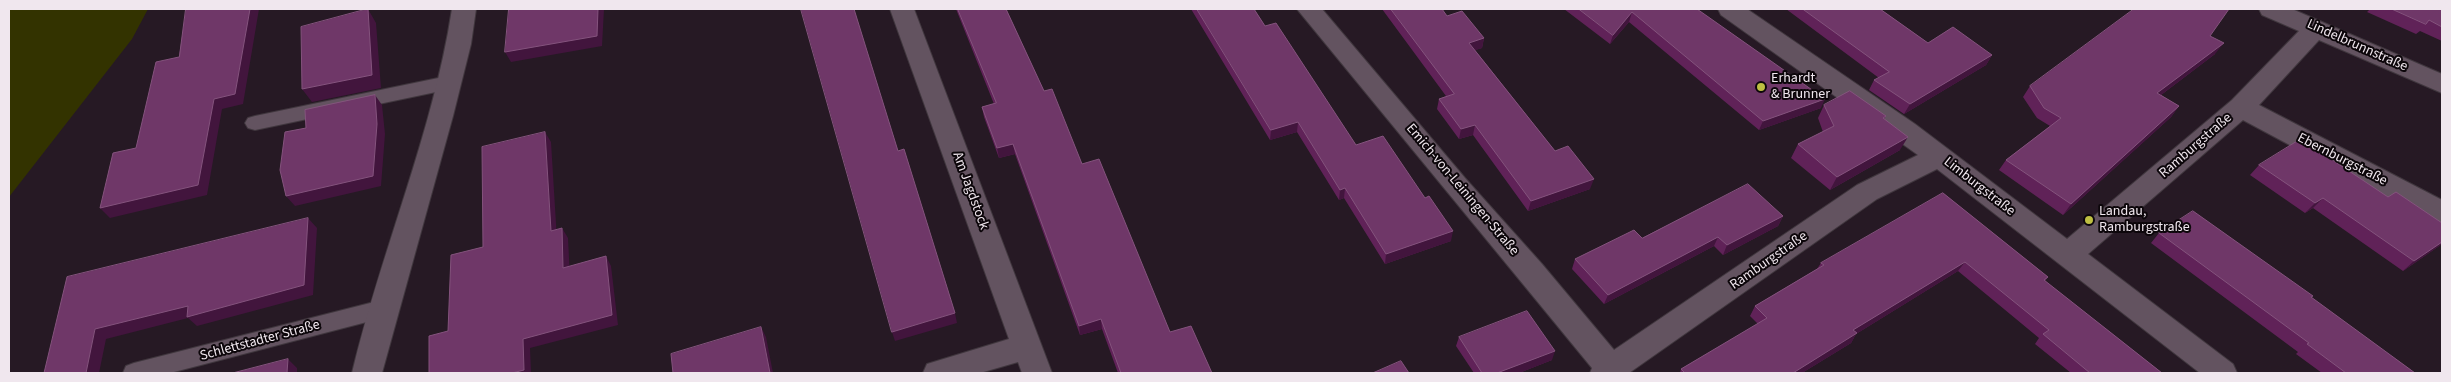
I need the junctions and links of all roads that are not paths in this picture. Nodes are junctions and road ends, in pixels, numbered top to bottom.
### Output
1 (464, 9) edge
2 (902, 9) edge
3 (1309, 9) edge
4 (1730, 9) edge
5 (2271, 9) edge
6 (2316, 28) junction
7 (448, 82) junction
8 (2442, 84) edge
9 (2241, 106) junction
10 (255, 123) dead end
11 (1939, 156) junction
12 (2442, 213) edge
13 (2067, 255) junction
14 (386, 308) junction
15 (1032, 360) edge
16 (1610, 372) edge
17 (134, 373) edge
18 (367, 373) edge
19 (938, 373) edge
20 (2222, 373) edge

1 - 7 street
2 - 15 street, Am Jagdstock
3 - 16 street, Emich-von-Leiningen-Straße
4 - 11 street, Limburgstraße
5 - 6 street, Lindelbrunnstraße
6 - 8 street, Lindelbrunnstraße
6 - 9 street, Ramburgstraße
7 - 10 lane
7 - 14 street
9 - 12 street, Ebernburgstraße
9 - 13 street, Ramburgstraße
11 - 13 street, Limburgstraße
11 - 16 street, Ramburgstraße
13 - 20 street, Limburgstraße
14 - 17 lane, Schlettstadter Straße
14 - 18 street
15 - 19 street

